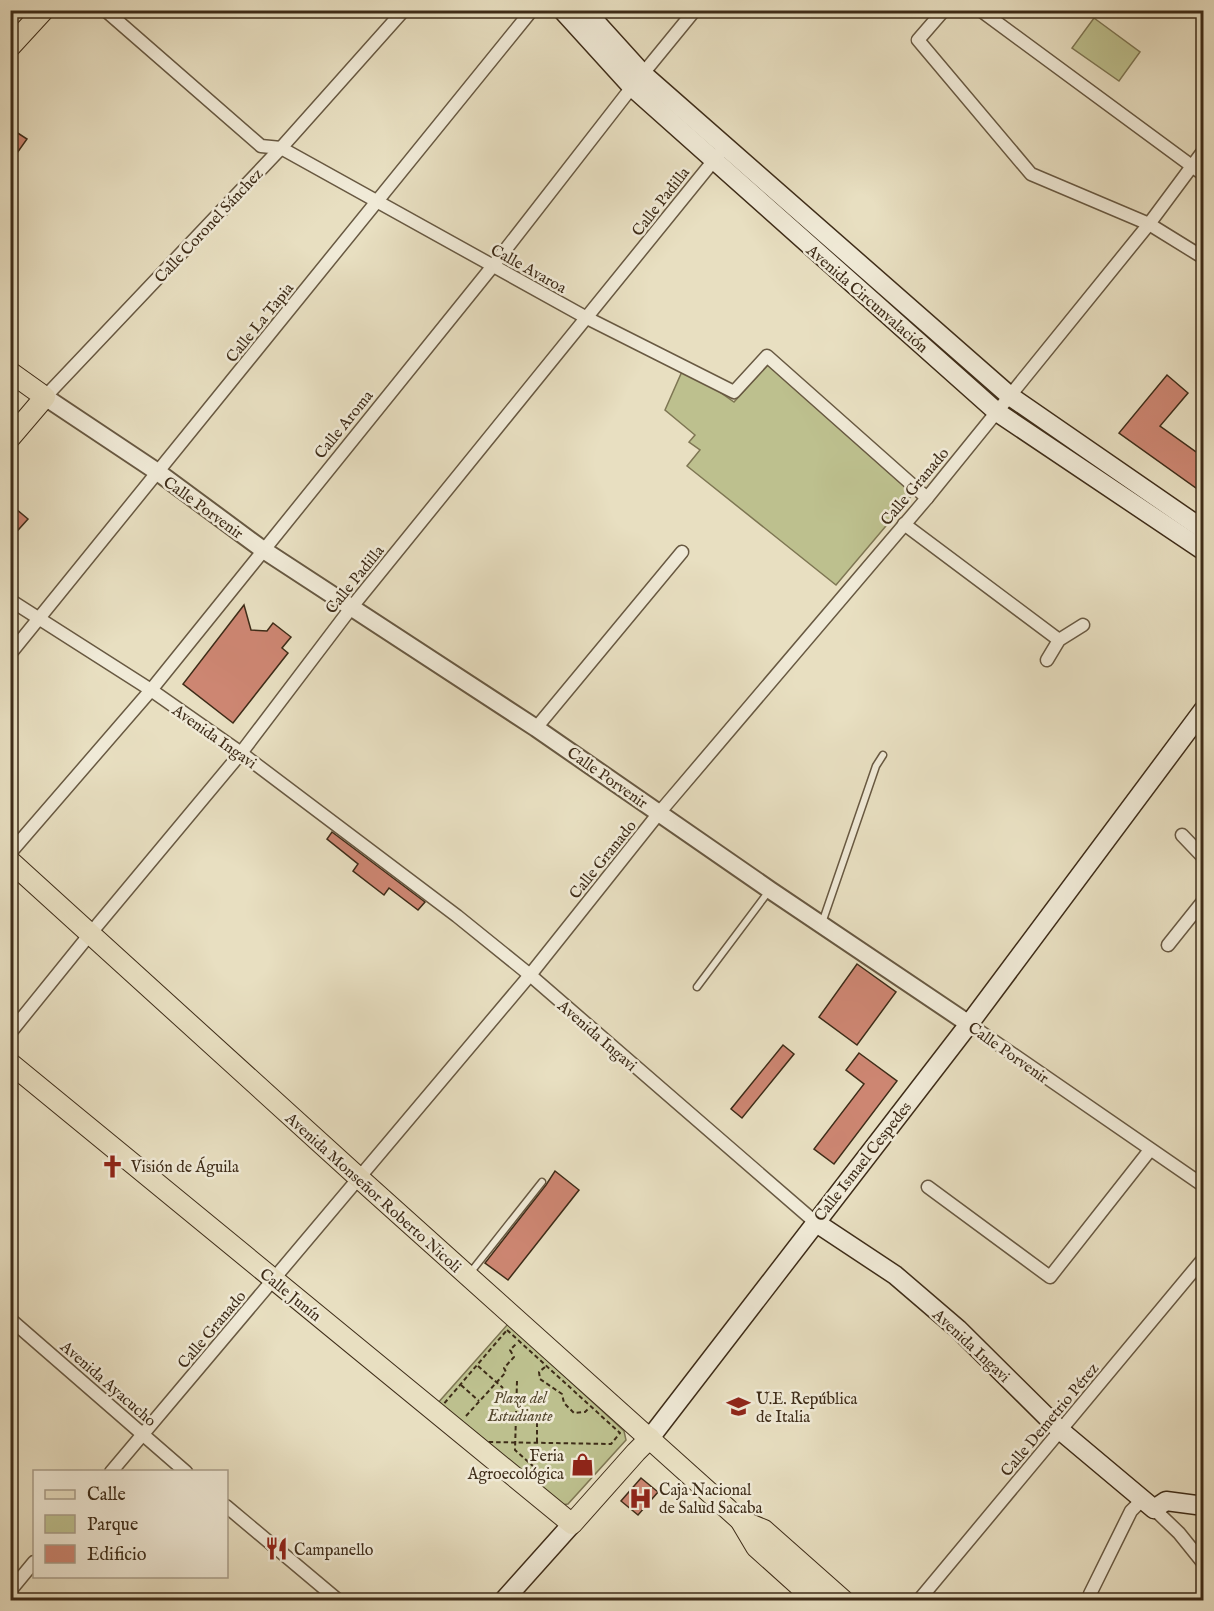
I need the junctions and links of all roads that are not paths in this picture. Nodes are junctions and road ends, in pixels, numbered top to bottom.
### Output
1 (44, 10) edge
2 (105, 10) edge
3 (404, 10) edge
4 (532, 10) edge
5 (562, 10) edge
6 (585, 10) edge
7 (695, 10) edge
8 (944, 10) edge
9 (980, 10) edge
10 (10, 47) edge
11 (637, 81) junction
12 (726, 147) junction
13 (281, 148) junction
14 (1203, 150) edge
15 (712, 161) junction
16 (1191, 166) junction
17 (1203, 175) edge
18 (376, 202) junction
19 (1149, 224) junction
20 (1203, 258) edge
21 (492, 267) junction
22 (587, 318) junction
23 (10, 372) edge
24 (1010, 396) junction
25 (45, 397) junction
26 (997, 412) junction
27 (10, 438) edge
28 (159, 473) junction
29 (927, 498) junction
30 (904, 524) junction
31 (1203, 530) edge
32 (262, 549) junction
33 (1203, 551) edge
34 (682, 552) dead end
35 (10, 600) edge
36 (351, 608) junction
37 (38, 619) junction
38 (1083, 625) dead end
39 (1059, 640) junction
40 (10, 654) edge
41 (1047, 660) dead end
42 (151, 690) junction
43 (1203, 709) edge
44 (536, 728) junction
45 (241, 753) junction
46 (883, 755) dead end
47 (659, 813) junction
48 (1182, 835) dead end
49 (10, 853) edge
50 (1203, 858) edge
51 (10, 861) edge
52 (770, 890) junction
53 (1203, 900) edge
54 (822, 925) junction
55 (90, 934) junction
56 (1168, 945) dead end
57 (530, 975) junction
58 (697, 987) dead end
59 (969, 1024) junction
60 (10, 1033) edge
61 (10, 1063) edge
62 (1150, 1150) junction
63 (359, 1178) junction
64 (542, 1182) dead end
65 (1203, 1186) edge
66 (928, 1187) dead end
67 (815, 1222) junction
68 (1203, 1258) edge
69 (468, 1276) junction
70 (274, 1280) junction
71 (10, 1319) edge
72 (1061, 1431) junction
73 (142, 1434) junction
74 (650, 1438) junction
75 (113, 1470) edge
76 (184, 1470) edge
77 (1148, 1504) junction
78 (1203, 1506) edge
79 (228, 1508) edge
80 (740, 1520) junction
81 (572, 1524) junction
82 (33, 1563) edge
83 (1203, 1564) edge
84 (10, 1591) edge
85 (1089, 1597) edge
86 (338, 1600) edge
87 (504, 1600) edge
88 (815, 1600) edge
89 (843, 1600) edge
90 (919, 1600) edge

1 - 10 main road
2 - 13 street, Calle Avaroa
3 - 13 street, Calle Coronel Sánchez
4 - 18 street, Calle La Tapia
5 - 11 main road, Avenida Circunvalación
6 - 11 main road, Avenida Circunvalación
7 - 11 street, Calle Aroma
8 - 19 street
9 - 16 street
11 - 12 main road, Avenida Circunvalación
11 - 15 main road, Avenida Circunvalación
11 - 21 street, Calle Aroma
12 - 15 street, Calle Padilla
12 - 24 main road, Avenida Circunvalación
13 - 18 street, Calle Avaroa
13 - 25 street, Calle Coronel Sánchez
14 - 16 street, Calle Granado
15 - 22 street, Calle Padilla
15 - 26 main road, Avenida Circunvalación
16 - 17 street
16 - 19 street, Calle Granado
18 - 21 street, Calle Avaroa
18 - 28 street, Calle La Tapia
19 - 20 street
19 - 24 street, Calle Granado
21 - 22 street, Calle Avaroa
21 - 32 street, Calle Aroma
22 - 29 street, Calle Avaroa
22 - 36 street, Calle Padilla
23 - 25 main road, Calle Porvenir
24 - 26 street, Calle Granado
24 - 31 main road, Avenida Circunvalación
25 - 27 main road, Calle Coronel Sánchez
25 - 28 street, Calle Porvenir
26 - 29 street, Calle Granado
26 - 33 main road, Avenida Circunvalación
28 - 32 street, Calle Porvenir
28 - 37 street, Calle La Tapia
29 - 30 street, Calle Granado
30 - 39 street
30 - 47 street, Calle Granado
32 - 36 street, Calle Porvenir
32 - 42 street, Calle Aroma
34 - 44 street
35 - 37 street, Avenida Ingavi
36 - 44 street, Calle Porvenir
36 - 45 street, Calle Padilla
37 - 40 street, Calle La Tapia
37 - 42 street, Avenida Ingavi
38 - 39 street
39 - 41 street
42 - 45 street, Avenida Ingavi
42 - 49 street, Calle Aroma
43 - 59 main road, Calle Ismael Cespedes
44 - 47 street, Calle Porvenir
45 - 55 street, Calle Padilla
45 - 57 street, Avenida Ingavi
46 - 54 lane
47 - 52 street, Calle Porvenir
47 - 57 street, Calle Granado
48 - 50 street
51 - 55 main road, Avenida Monseñor Roberto Nicoli
52 - 54 street, Calle Porvenir
52 - 58 lane
53 - 56 street
54 - 59 street, Calle Porvenir
55 - 60 street, Calle Padilla
55 - 63 main road, Avenida Monseñor Roberto Nicoli
57 - 63 street, Calle Granado
57 - 67 street, Avenida Ingavi
59 - 62 street, Calle Porvenir
59 - 67 main road, Calle Ismael Cespedes
61 - 70 main road, Calle Junín
62 - 65 street, Calle Porvenir
62 - 66 street
63 - 69 main road, Avenida Monseñor Roberto Nicoli
63 - 70 street, Calle Granado
64 - 69 lane
67 - 72 main road, Avenida Ingavi
67 - 74 main road, Calle Ismael Cespedes
68 - 72 street, Calle Demetrio Pérez
69 - 74 main road, Avenida Monseñor Roberto Nicoli
70 - 73 street, Calle Granado
70 - 81 main road, Calle Junín
71 - 73 street, Avenida Ayacucho
72 - 77 main road, Avenida Ingavi
72 - 90 street, Calle Demetrio Pérez
73 - 75 street, Calle Granado
73 - 76 street, Avenida Ayacucho
74 - 80 main road, Avenida Monseñor Roberto Nicoli
74 - 81 main road, Calle Ismael Cespedes
77 - 78 main road
77 - 83 street
77 - 85 street
79 - 86 street
80 - 88 main road, Avenida Monseñor Roberto Nicoli
80 - 89 main road, Avenida Monseñor Roberto Nicoli
81 - 87 main road, Calle Ismael Cespedes
82 - 84 street

